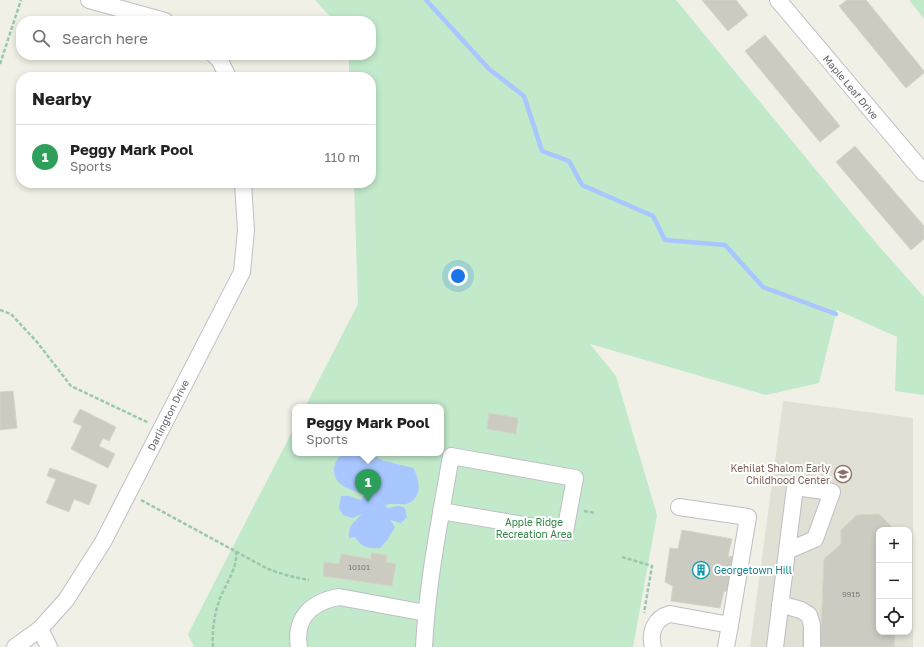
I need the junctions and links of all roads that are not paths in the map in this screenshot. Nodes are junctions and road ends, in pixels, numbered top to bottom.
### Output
1 (89, 0) edge
2 (778, 0) edge
3 (147, 16) edge
4 (220, 60) edge
5 (226, 72) edge
6 (924, 173) edge
7 (243, 188) edge
8 (679, 507) dead end
9 (442, 511) junction
10 (787, 551) dead end
11 (780, 604) junction
12 (426, 613) junction
13 (730, 625) junction
14 (40, 630) junction
15 (15, 647) edge
16 (49, 647) edge
17 (299, 647) edge
18 (424, 647) edge
19 (653, 647) edge
20 (726, 647) edge
21 (775, 647) edge
22 (812, 647) edge

1 - 3 street
2 - 6 street, Maple Leaf Drive
4 - 5 street
7 - 14 street, Darlington Drive
8 - 13 street
9 - 9 street
9 - 12 street
10 - 11 street
11 - 21 street
11 - 22 street
12 - 17 street
12 - 18 street
13 - 19 street
13 - 20 street
14 - 15 street, Darlington Drive
14 - 16 street

